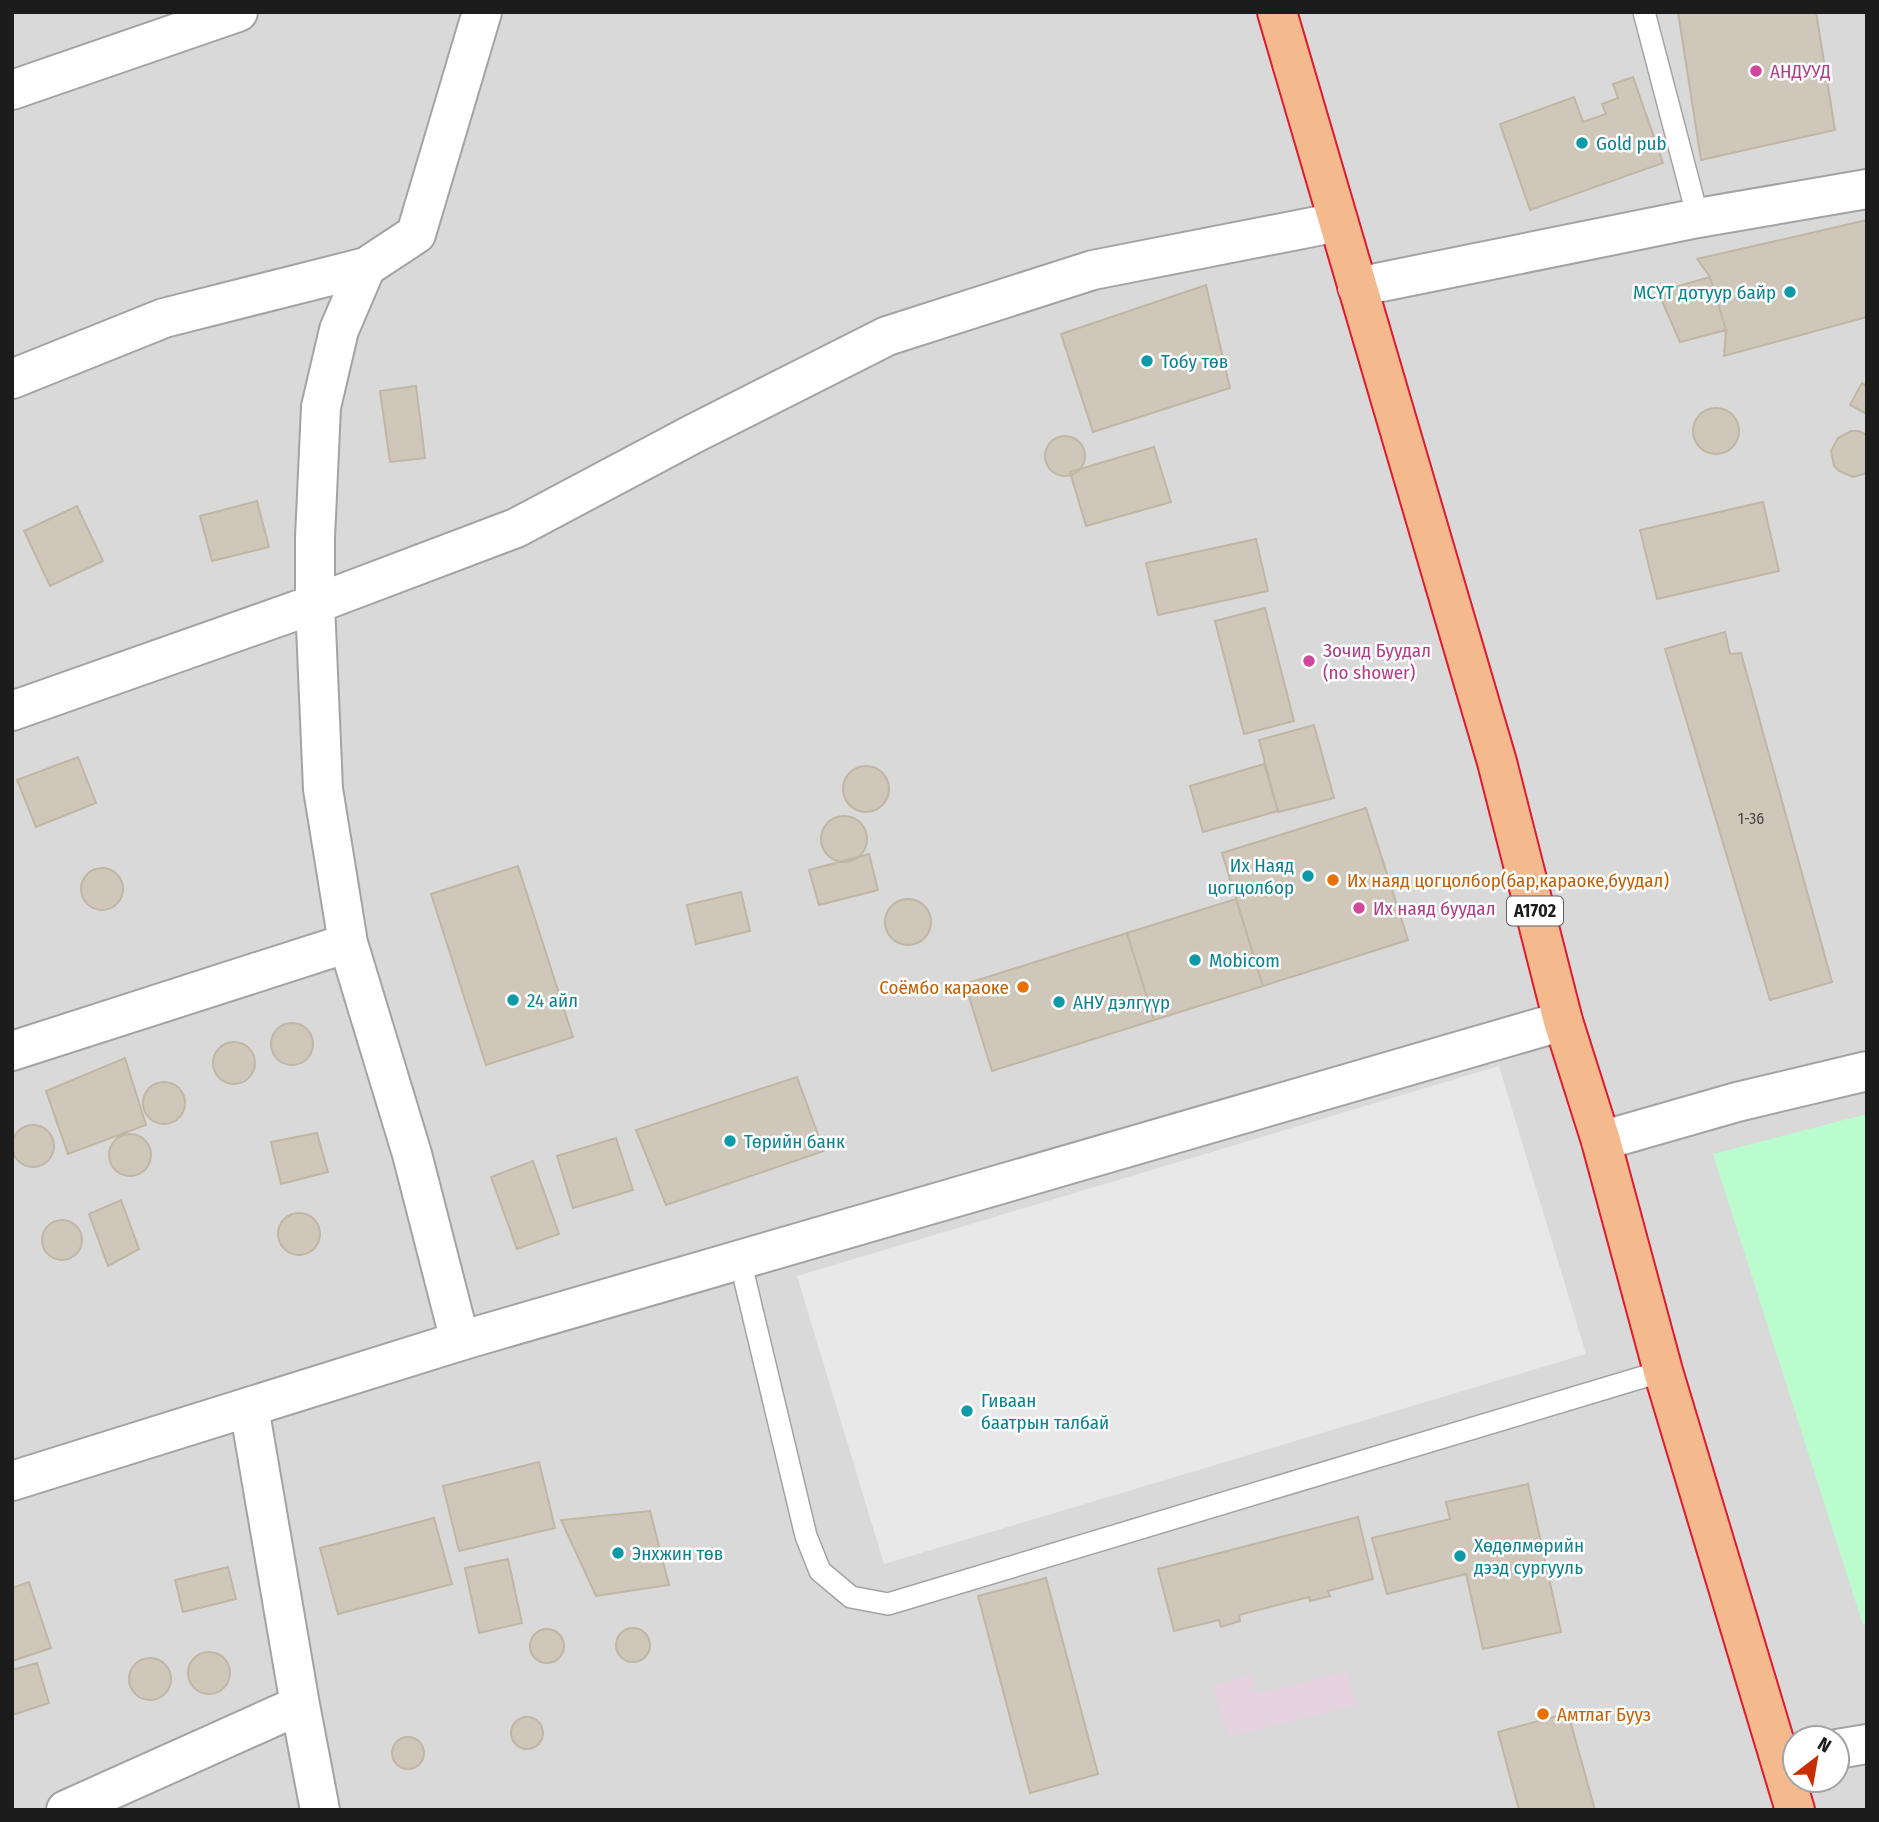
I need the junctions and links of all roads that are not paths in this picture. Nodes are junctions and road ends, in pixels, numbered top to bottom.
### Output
1 (238, 12) edge
2 (482, 12) edge
3 (1277, 12) edge
4 (1644, 12) edge
5 (12, 90) edge
6 (1867, 188) edge
7 (1698, 218) junction
8 (1338, 222) junction
9 (366, 267) junction
10 (1357, 287) junction
11 (12, 379) edge
12 (315, 604) junction
13 (12, 711) edge
14 (348, 943) junction
15 (1563, 1021) junction
16 (12, 1051) edge
17 (1867, 1071) edge
18 (1601, 1141) junction
19 (740, 1260) junction
20 (460, 1341) junction
21 (1663, 1371) junction
22 (249, 1407) junction
23 (12, 1480) edge
24 (300, 1705) junction
25 (1781, 1737) edge
26 (66, 1810) edge
27 (320, 1810) edge

1 - 5 street
2 - 9 street
3 - 8 highway, A1702
4 - 7 lane
6 - 7 street
7 - 10 street
8 - 10 highway, A1702
8 - 12 street
9 - 11 street
9 - 12 street
10 - 15 highway, A1702
12 - 13 street
12 - 14 street
14 - 16 street
14 - 20 street
15 - 18 highway, A1702
15 - 19 street
17 - 18 street
18 - 21 highway, A1702
19 - 20 street
19 - 21 lane
20 - 22 street
21 - 25 highway, A1702
22 - 23 street
22 - 24 street
24 - 26 street
24 - 27 street

